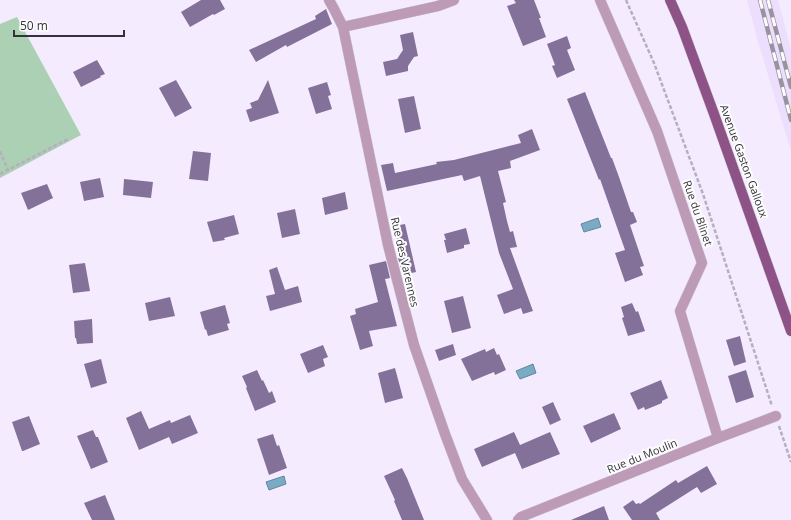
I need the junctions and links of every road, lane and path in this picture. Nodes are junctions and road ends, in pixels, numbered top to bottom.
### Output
1 (329, 0) edge
2 (454, 0) edge
3 (600, 0) edge
4 (626, 0) edge
5 (670, 0) edge
6 (343, 27) junction
7 (68, 139) dead end
8 (0, 151) edge
9 (8, 170) junction
10 (0, 174) edge
11 (791, 331) edge
12 (776, 416) junction
13 (718, 438) junction
14 (791, 462) edge
15 (488, 520) edge
16 (518, 520) edge

1 - 6 street, Rue des Varennes
2 - 6 street
3 - 13 street, Rue du Blinet
4 - 12 path
5 - 11 main road, Avenue Gaston Galloux
6 - 15 street, Rue des Varennes
7 - 9 path
8 - 9 path
9 - 10 path
12 - 13 street, Rue du Moulin
12 - 14 path
13 - 16 street, Rue du Moulin

